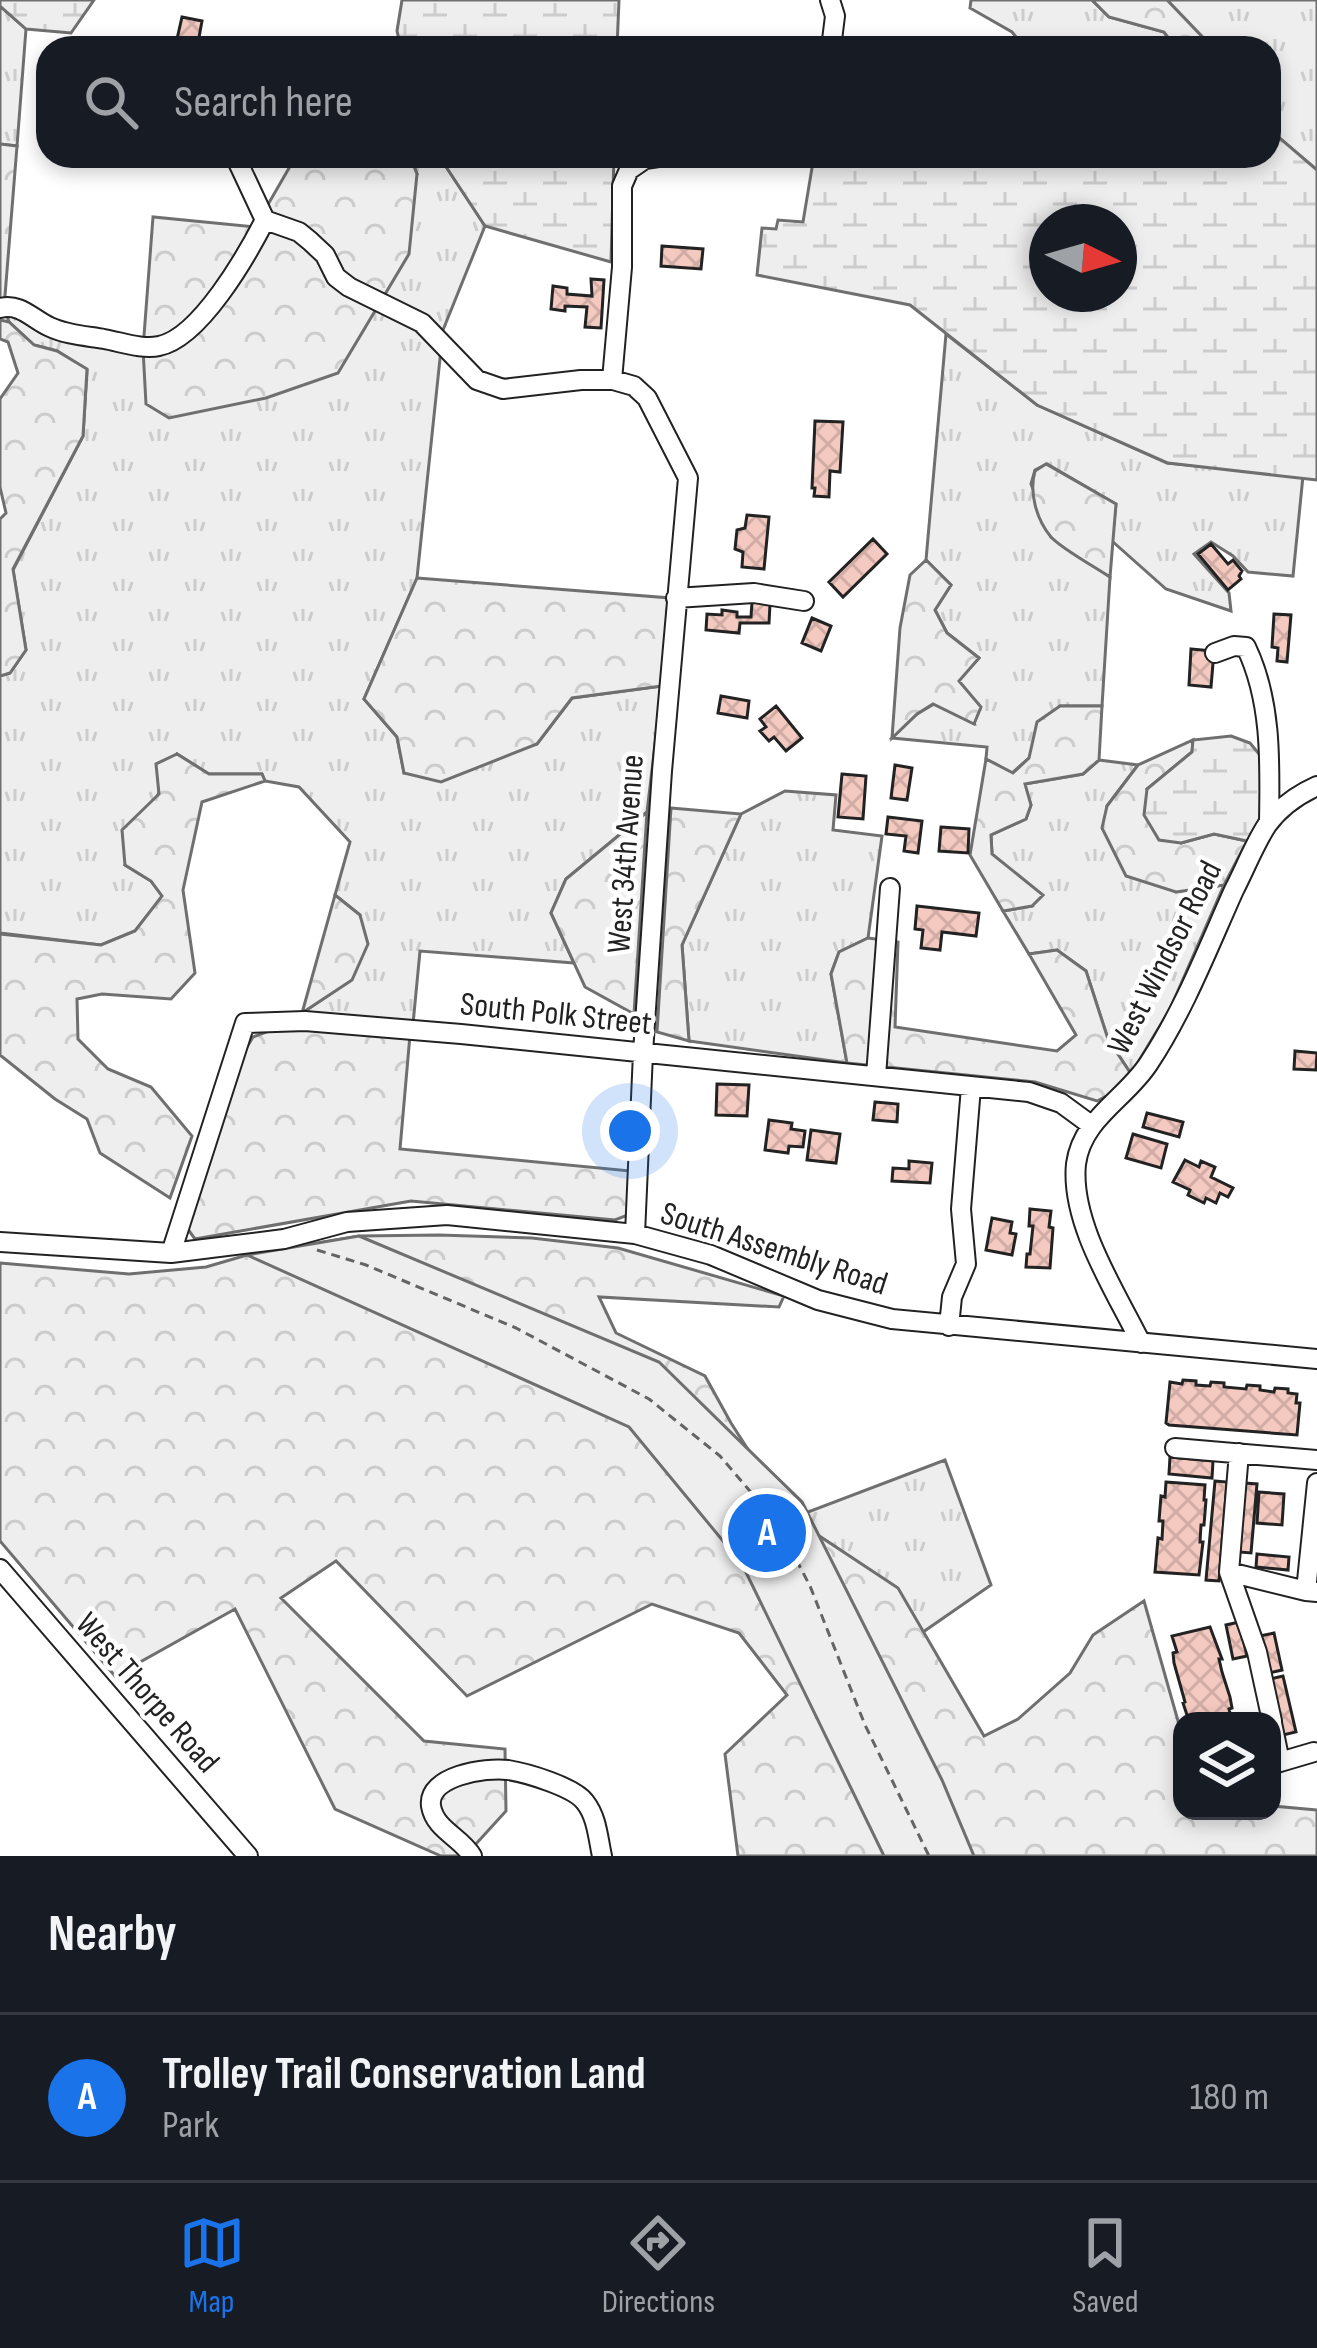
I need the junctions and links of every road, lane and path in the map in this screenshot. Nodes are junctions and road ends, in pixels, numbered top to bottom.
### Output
1 (830, 0) edge
2 (832, 36) edge
3 (241, 168) edge
4 (631, 168) edge
5 (265, 220) junction
6 (0, 308) edge
7 (612, 380) junction
8 (676, 598) junction
9 (805, 602) dead end
10 (1215, 653) dead end
11 (1317, 787) edge
12 (1269, 822) junction
13 (890, 888) dead end
14 (643, 1053) junction
15 (876, 1076) junction
16 (971, 1087) junction
17 (1091, 1125) junction
18 (635, 1234) junction
19 (0, 1242) edge
20 (318, 1250) dead end
21 (171, 1253) junction
22 (950, 1326) junction
23 (1141, 1343) junction
24 (1317, 1358) edge
25 (1175, 1448) dead end
26 (1239, 1453) junction
27 (1317, 1460) edge
28 (1317, 1483) edge
29 (0, 1569) edge
30 (1229, 1572) junction
31 (1312, 1592) edge
32 (1270, 1712) edge
33 (1314, 1752) dead end
34 (1281, 1762) edge
35 (248, 1856) edge
36 (472, 1856) edge
37 (602, 1856) edge
38 (929, 1856) edge

1 - 2 street
3 - 5 street
4 - 7 street
5 - 6 street
5 - 7 street
7 - 8 street, West 34th Avenue
8 - 9 street
8 - 14 street, West 34th Avenue
10 - 12 street
11 - 12 street, West Windsor Road
12 - 17 street, West Windsor Road
13 - 15 street
14 - 15 street, South Polk Street
14 - 18 street, West 34th Avenue
14 - 21 street, South Polk Street
15 - 16 street, South Polk Street
16 - 17 street, South Polk Street
16 - 22 street
17 - 23 street
18 - 21 street, South Assembly Road
18 - 22 street, South Assembly Road
19 - 21 street, South Assembly Road
20 - 38 path
22 - 23 street, South Assembly Road
23 - 24 street, South Assembly Road
25 - 26 street
26 - 27 street
26 - 30 street
28 - 31 street
29 - 35 street, West Thorpe Road
30 - 31 street
30 - 32 street
33 - 34 street
36 - 37 street

